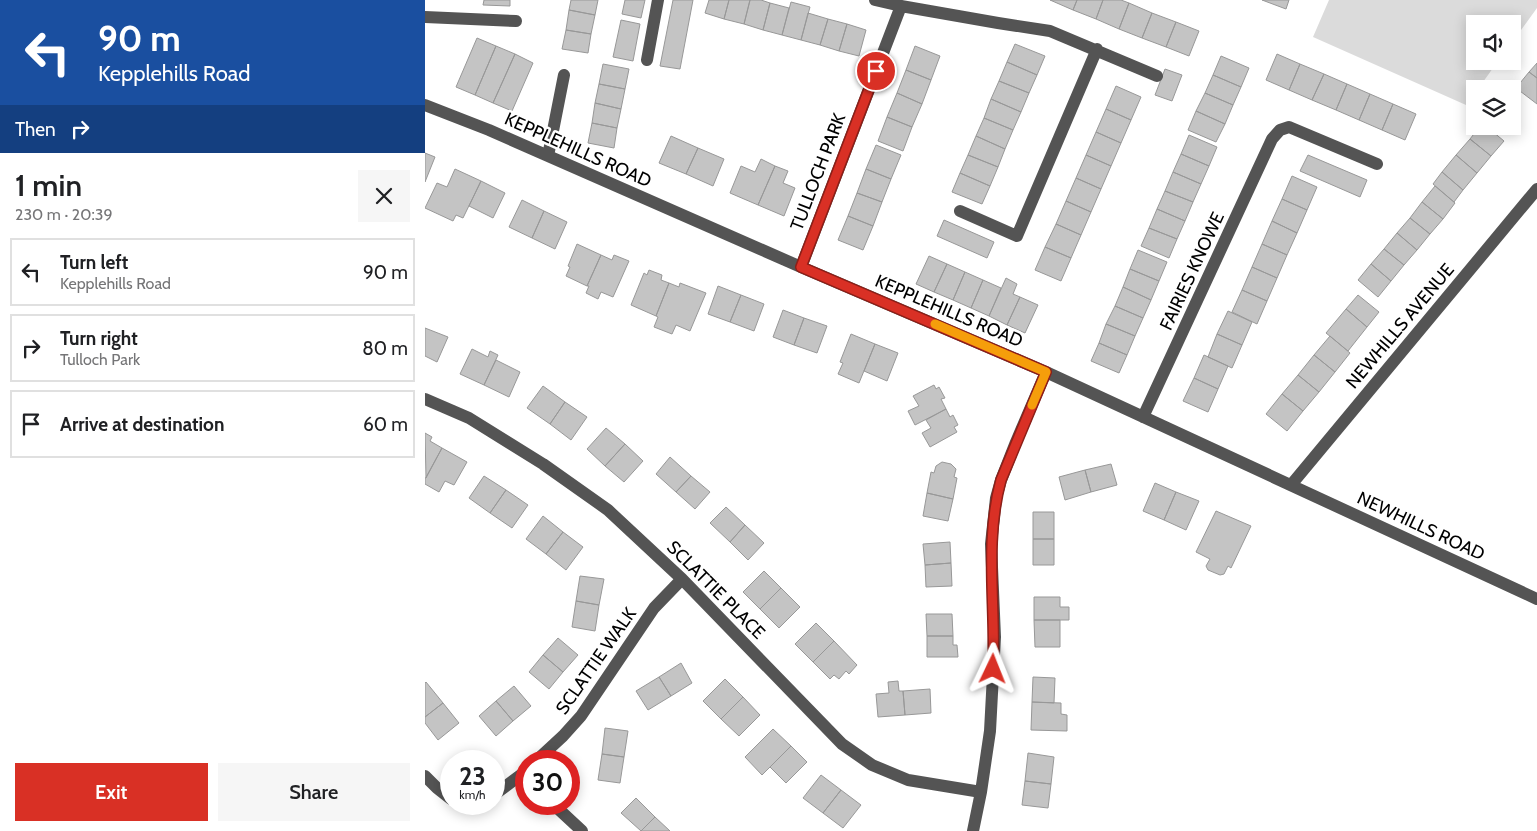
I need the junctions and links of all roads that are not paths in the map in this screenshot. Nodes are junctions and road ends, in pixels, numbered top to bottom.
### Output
1 (658, 0) edge
2 (875, 0) edge
3 (901, 6) junction
4 (425, 17) edge
5 (516, 21) dead end
6 (1097, 50) junction
7 (647, 60) dead end
8 (564, 75) dead end
9 (1157, 76) dead end
10 (425, 105) edge
11 (548, 156) junction
12 (1377, 164) dead end
13 (1537, 189) edge
14 (960, 211) dead end
15 (801, 267) junction
16 (1046, 372) junction
17 (425, 399) edge
18 (1143, 417) junction
19 (1291, 485) junction
20 (682, 578) junction
21 (1537, 599) edge
22 (548, 750) edge
23 (425, 776) edge
24 (440, 790) edge
25 (981, 792) junction
26 (565, 815) edge
27 (582, 831) edge
28 (973, 831) edge

1 - 7 street
2 - 3 street
3 - 6 street
3 - 15 street, TULLOCH PARK
4 - 5 street
6 - 9 street
6 - 14 street
8 - 11 street
10 - 11 street, KEPPLEHILLS ROAD
11 - 15 street, KEPPLEHILLS ROAD
12 - 18 street, FAIRIES KNOWE
13 - 19 street, NEWHILLS AVENUE
15 - 16 street, KEPPLEHILLS ROAD
16 - 18 street, KEPPLEHILLS ROAD
16 - 25 street
17 - 20 street, SCLATTIE PLACE
18 - 19 street, KEPPLEHILLS ROAD
19 - 21 street, NEWHILLS ROAD
20 - 22 street, SCLATTIE WALK
20 - 25 street, SCLATTIE PLACE
23 - 24 street
25 - 28 street
26 - 27 street

